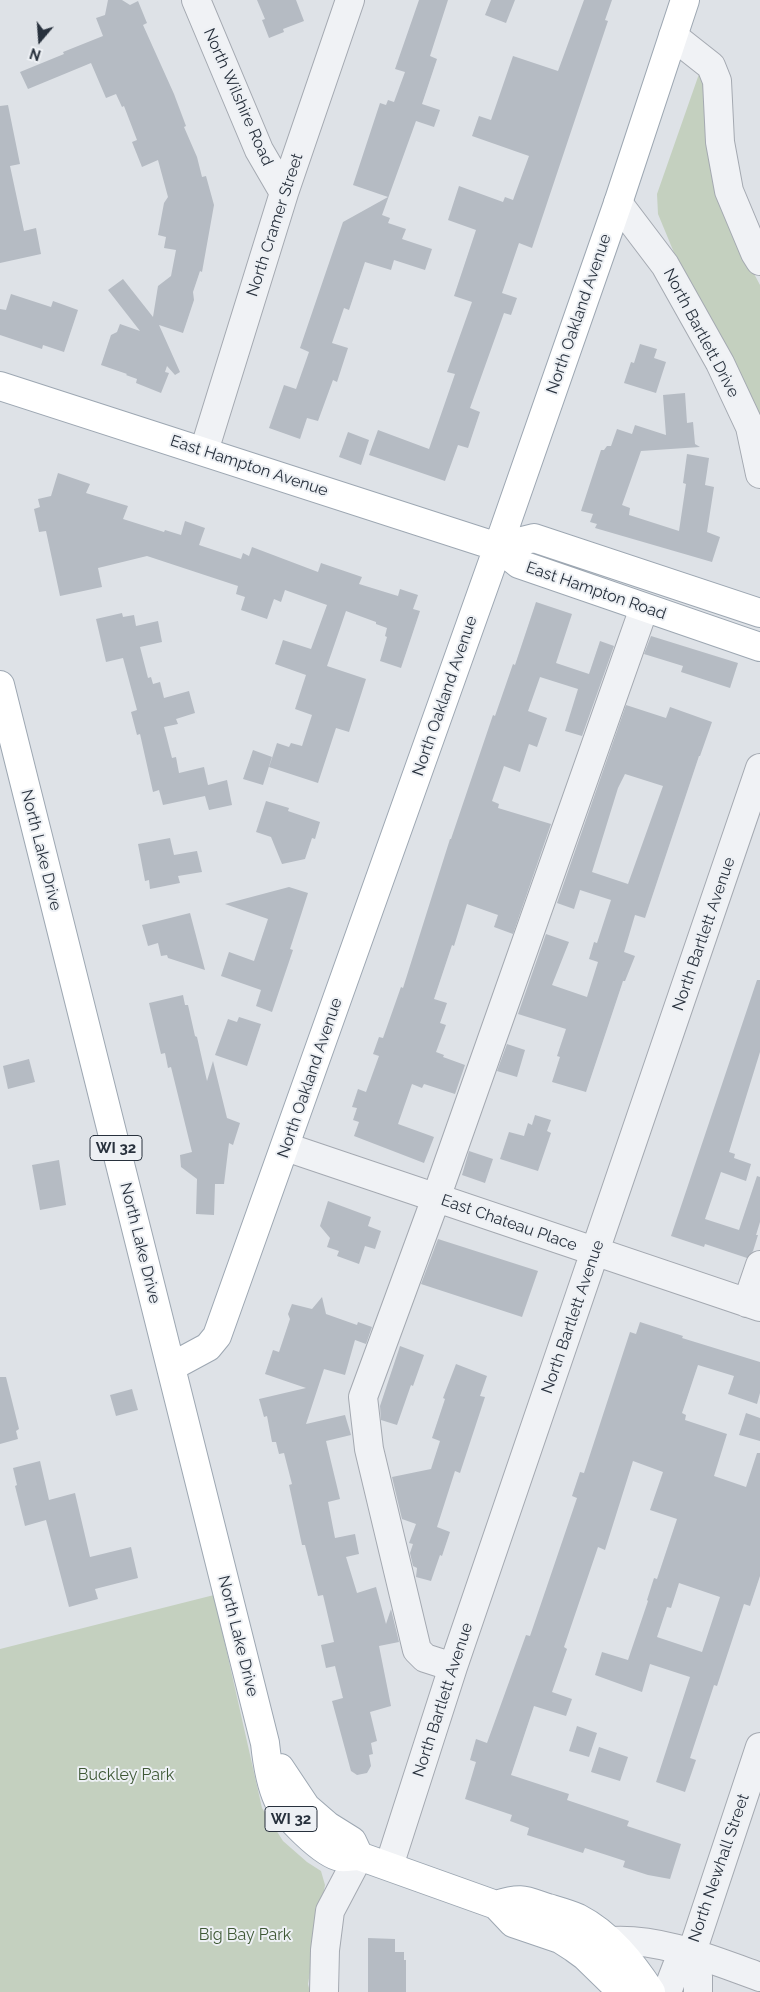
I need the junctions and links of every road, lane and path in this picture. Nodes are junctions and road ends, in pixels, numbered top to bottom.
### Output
1 (196, 0) edge
2 (350, 0) edge
3 (685, 0) edge
4 (673, 36) junction
5 (284, 193) junction
6 (618, 203) junction
7 (758, 254) edge
8 (0, 386) edge
9 (204, 451) junction
10 (760, 474) edge
11 (498, 547) junction
12 (644, 608) junction
13 (760, 613) edge
14 (760, 647) edge
15 (0, 685) edge
16 (760, 768) edge
17 (286, 1147) junction
18 (436, 1198) junction
19 (595, 1252) junction
20 (760, 1265) edge
21 (754, 1305) edge
22 (171, 1367) junction
23 (453, 1667) junction
24 (760, 1747) edge
25 (359, 1856) junction
26 (389, 1866) junction
27 (496, 1905) junction
28 (560, 1939) junction
29 (610, 1941) junction
30 (689, 1957) junction
31 (760, 1977) edge
32 (324, 1992) edge
33 (622, 1992) edge
34 (651, 1992) edge
35 (667, 1992) edge
36 (698, 1992) edge

1 - 5 street, North Wilshire Road
2 - 5 street, North Cramer Street
3 - 4 main road, North Oakland Avenue
4 - 6 main road, North Oakland Avenue
4 - 7 street
5 - 9 street, North Cramer Street
6 - 10 street, North Bartlett Drive
6 - 11 main road, North Oakland Avenue
8 - 9 main road, East Hampton Avenue
9 - 11 main road, East Hampton Avenue
11 - 12 main road, East Hampton Road
11 - 13 main road, East Hampton Road
11 - 17 main road, North Oakland Avenue
12 - 14 main road, East Hampton Road
12 - 18 street
15 - 22 main road, North Lake Drive / WI 32
16 - 19 street, North Bartlett Avenue
17 - 18 street, East Chateau Place
17 - 22 main road, North Oakland Avenue
18 - 19 street, East Chateau Place
18 - 23 street
19 - 21 street, East Chateau Place
19 - 23 street, North Bartlett Avenue
20 - 21 street
22 - 25 main road, North Lake Drive / WI 32
23 - 26 street, North Bartlett Avenue
24 - 30 street, North Newhall Street
25 - 26 main road, WI 32
25 - 32 street
26 - 27 main road, WI 32
27 - 28 main road, WI 32
27 - 29 main road
28 - 29 main road
28 - 33 main road, WI 32
29 - 30 street
29 - 34 main road
30 - 31 street
30 - 35 street, North Newhall Street
30 - 36 street, North Newhall Street

